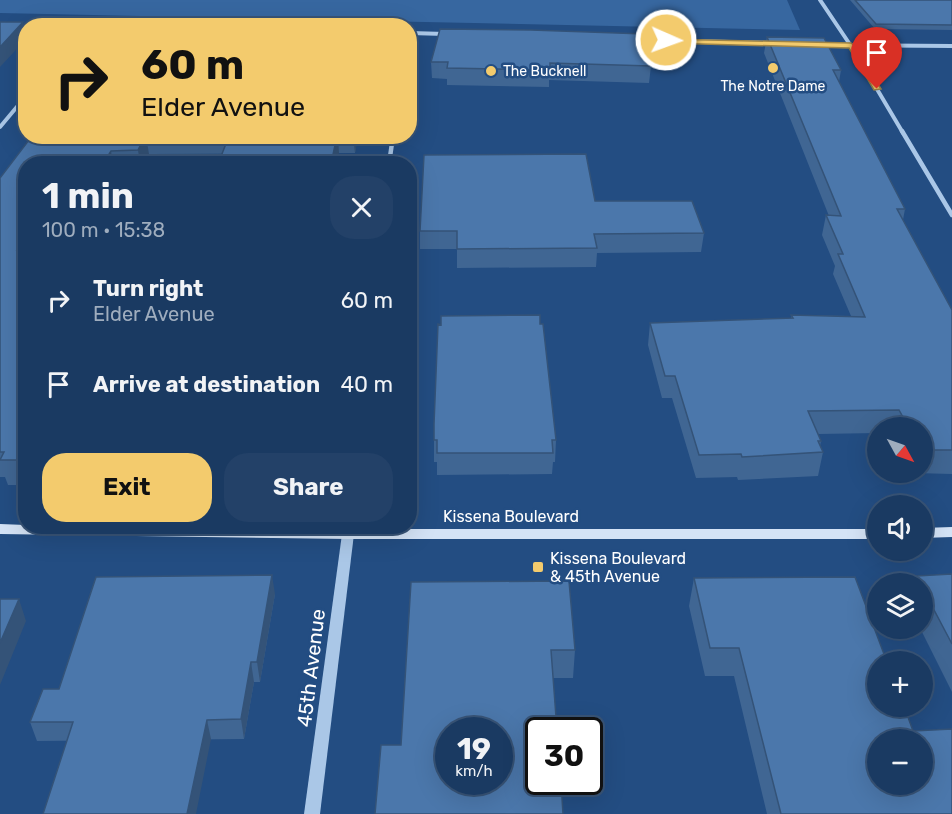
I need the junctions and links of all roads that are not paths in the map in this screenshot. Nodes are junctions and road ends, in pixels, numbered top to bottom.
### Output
1 (820, 0) edge
2 (417, 33) edge
3 (447, 34) edge
4 (637, 40) edge
5 (779, 44) edge
6 (815, 45) edge
7 (851, 46) junction
8 (952, 46) edge
9 (18, 106) edge
10 (0, 128) edge
11 (952, 215) edge
12 (0, 529) edge
13 (18, 529) edge
14 (417, 531) edge
15 (952, 532) edge
16 (933, 533) edge
17 (348, 534) edge
18 (867, 534) edge
19 (312, 814) edge

1 - 7 street
2 - 3 street
4 - 5 street
6 - 7 street
7 - 8 street
7 - 11 street
9 - 10 street
12 - 13 main road, Kissena Boulevard
14 - 18 main road, Kissena Boulevard
15 - 16 main road
17 - 19 street, 45th Avenue

